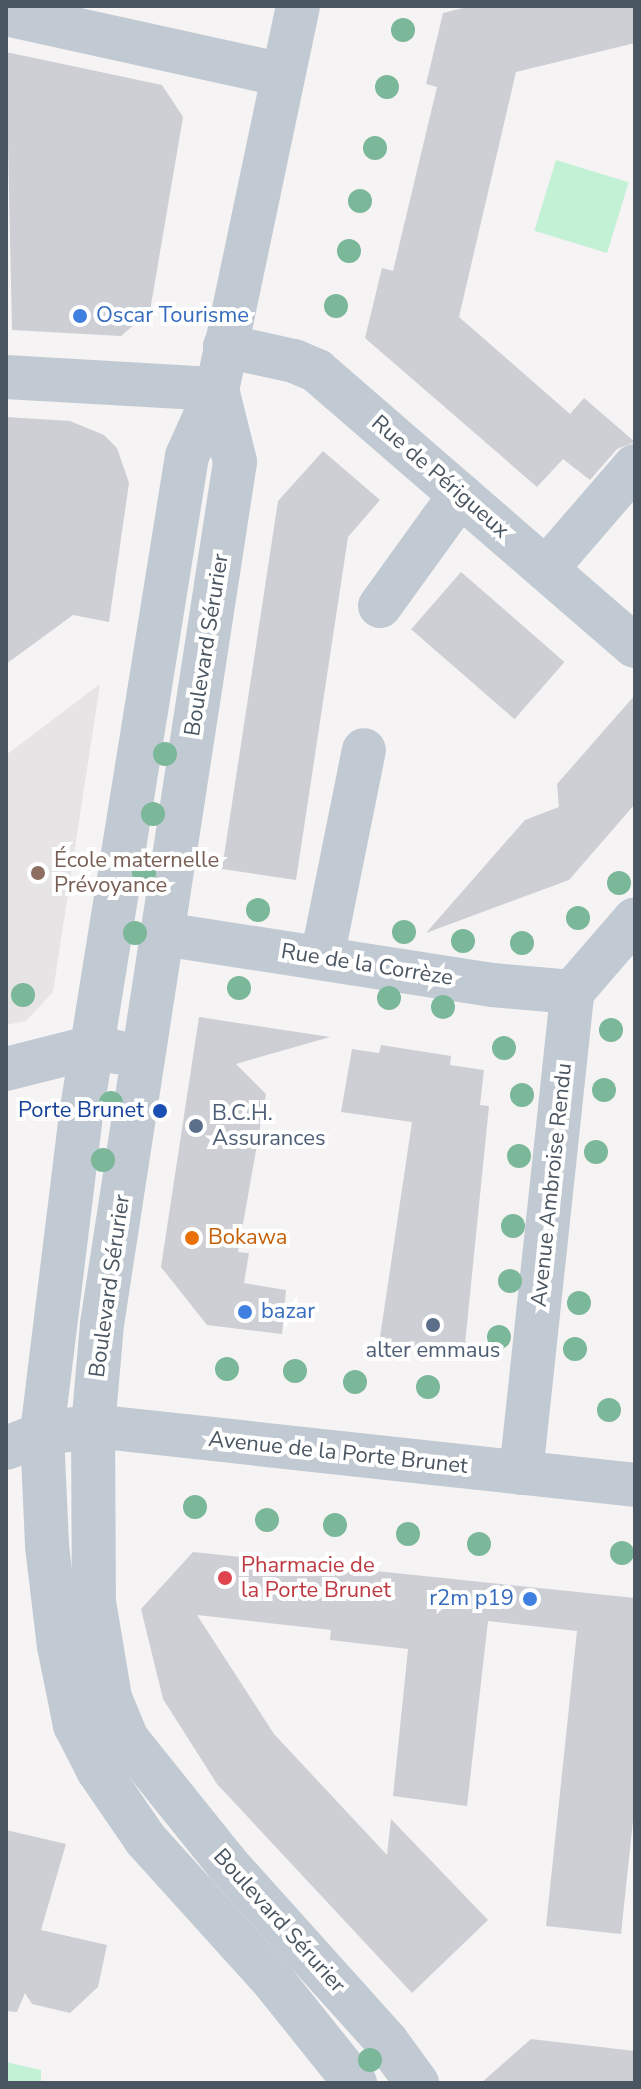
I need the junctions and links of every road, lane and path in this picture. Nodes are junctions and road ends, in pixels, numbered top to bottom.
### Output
1 (298, 6) edge
2 (6, 14) edge
3 (280, 74) junction
4 (225, 346) junction
5 (6, 377) edge
6 (217, 389) junction
7 (635, 466) edge
8 (460, 495) junction
9 (546, 569) junction
10 (380, 606) dead end
11 (635, 646) edge
12 (364, 750) dead end
13 (635, 919) edge
14 (163, 934) junction
15 (322, 958) junction
16 (572, 992) junction
17 (93, 1047) junction
18 (143, 1057) junction
19 (6, 1069) edge
20 (93, 1426) junction
21 (24, 1441) edge
22 (521, 1473) junction
23 (635, 1485) edge
24 (355, 2083) edge
25 (417, 2083) edge

1 - 3 street, Boulevard Sérurier
2 - 3 street
3 - 4 street, Boulevard Sérurier
4 - 6 street, Boulevard Sérurier
4 - 8 street, Rue de Périgueux
5 - 6 street
6 - 14 street, Boulevard Sérurier
6 - 17 street, Boulevard Sérurier
7 - 9 street
8 - 9 street, Rue de Périgueux
8 - 10 street
9 - 11 street, Rue de Périgueux
12 - 15 street
13 - 16 street
14 - 15 street, Rue de la Corrèze
14 - 18 street, Boulevard Sérurier
15 - 16 street, Rue de la Corrèze
16 - 22 street, Avenue Ambroise Rendu
17 - 18 street
17 - 19 street
17 - 21 street, Boulevard Sérurier
18 - 20 street, Boulevard Sérurier
20 - 21 street, Avenue de la Porte Brunet
20 - 22 street, Avenue de la Porte Brunet
20 - 25 street, Boulevard Sérurier
21 - 24 street, Boulevard Sérurier
22 - 23 street, Avenue de la Porte Brunet

